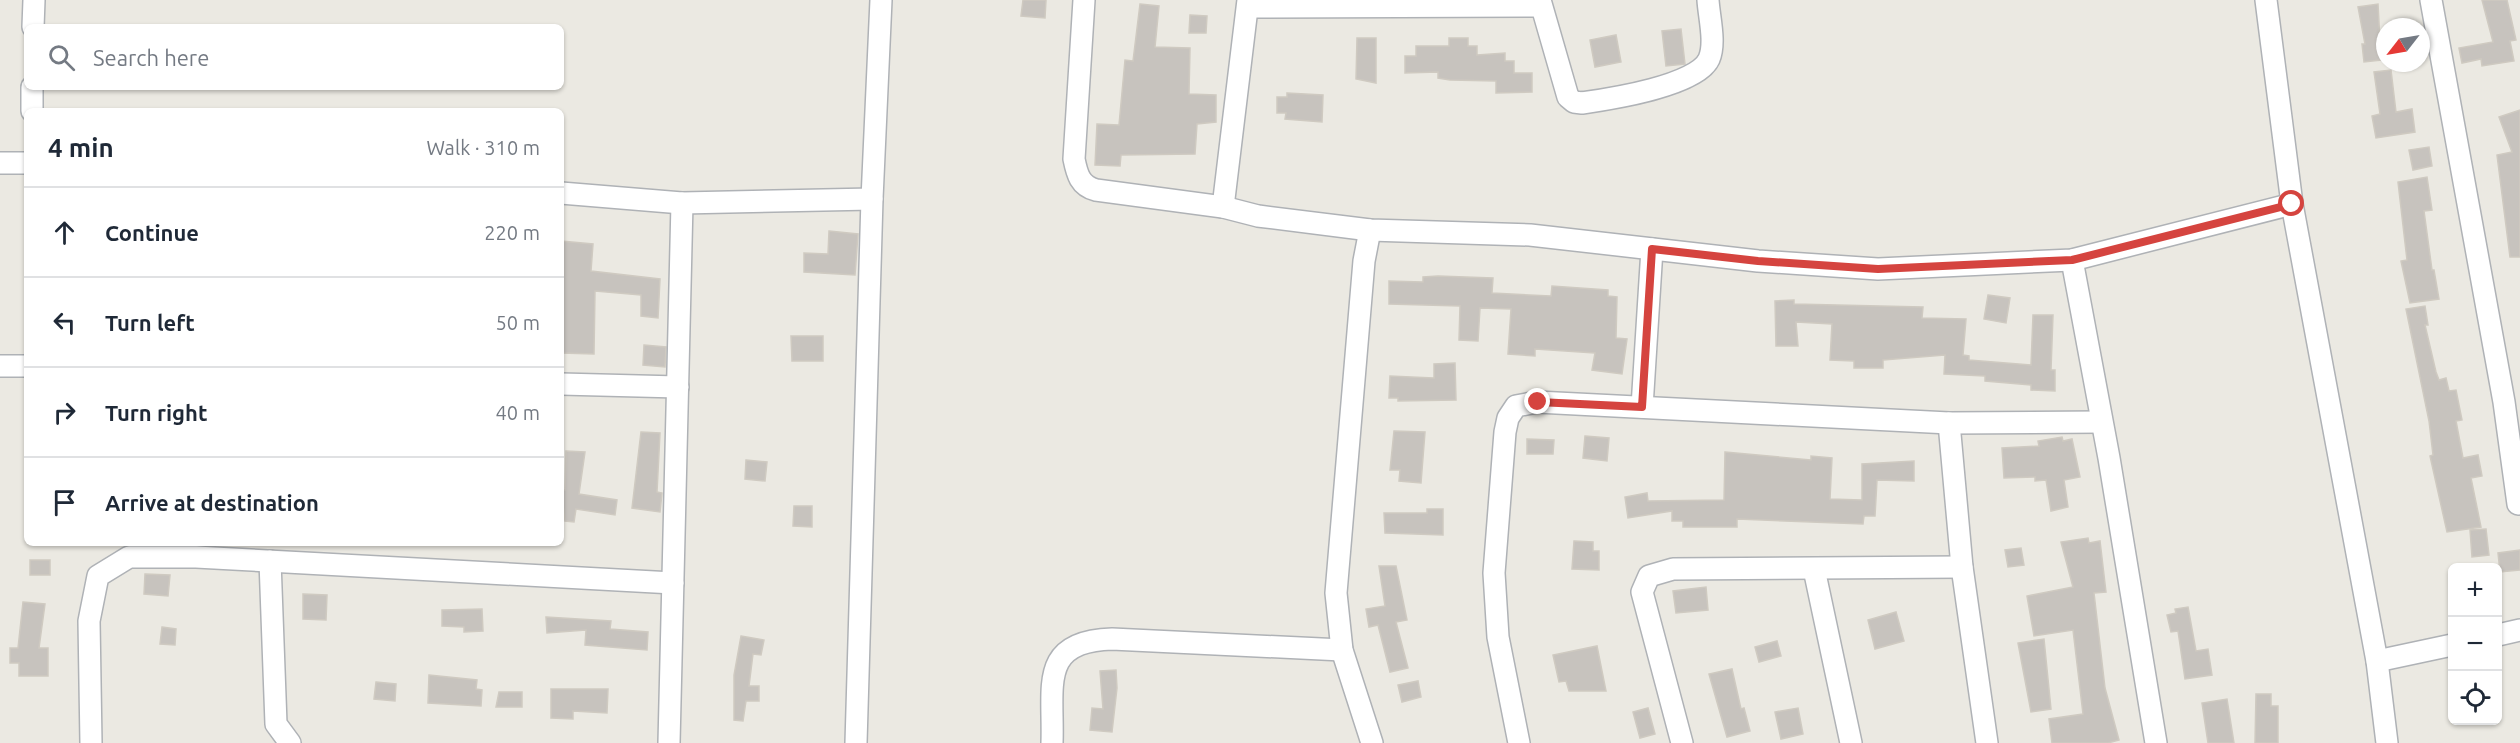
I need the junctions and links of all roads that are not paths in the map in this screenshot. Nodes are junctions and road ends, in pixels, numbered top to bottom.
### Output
1 (33, 0) edge
2 (881, 0) edge
3 (1084, 0) edge
4 (1708, 0) edge
5 (2266, 0) edge
6 (2431, 0) edge
7 (1540, 3) edge
8 (1248, 4) edge
9 (33, 24) edge
10 (32, 90) edge
11 (32, 108) edge
12 (0, 163) edge
13 (24, 164) edge
14 (564, 193) edge
15 (872, 199) junction
16 (682, 203) junction
17 (2292, 204) junction
18 (1223, 207) junction
19 (1370, 230) junction
20 (1652, 249) junction
21 (2072, 260) junction
22 (0, 366) edge
23 (24, 366) edge
24 (564, 384) edge
25 (678, 387) junction
26 (2512, 401) edge
27 (1642, 407) junction
28 (2102, 422) junction
29 (1949, 423) junction
30 (2518, 504) dead end
31 (270, 561) junction
32 (1962, 567) junction
33 (1814, 569) junction
34 (673, 583) junction
35 (2520, 630) edge
36 (2502, 634) edge
37 (2448, 646) edge
38 (1342, 650) junction
39 (2377, 661) junction
40 (91, 743) edge
41 (290, 743) edge
42 (669, 743) edge
43 (856, 743) edge
44 (1052, 743) edge
45 (1371, 743) edge
46 (1519, 743) edge
47 (1682, 743) edge
48 (1851, 743) edge
49 (1987, 743) edge
50 (2156, 743) edge
51 (2387, 743) edge

1 - 9 street
2 - 15 street
3 - 18 street
4 - 7 street
5 - 17 street
6 - 26 street
7 - 8 street
8 - 18 street
10 - 11 street
12 - 13 street
14 - 16 street
15 - 16 street
15 - 43 street
16 - 25 street
17 - 21 street
17 - 39 street
18 - 19 street
19 - 20 street
19 - 38 street
20 - 21 street
20 - 27 street
21 - 28 street
22 - 23 street
24 - 25 street
25 - 34 street
26 - 30 street
27 - 29 street
27 - 46 street
28 - 29 street
28 - 50 street
29 - 32 street
31 - 34 street
31 - 40 street
31 - 41 street
32 - 33 street
32 - 49 street
33 - 47 street
33 - 48 street
34 - 42 street
35 - 36 street
37 - 39 street
38 - 44 street
38 - 45 street
39 - 51 street

